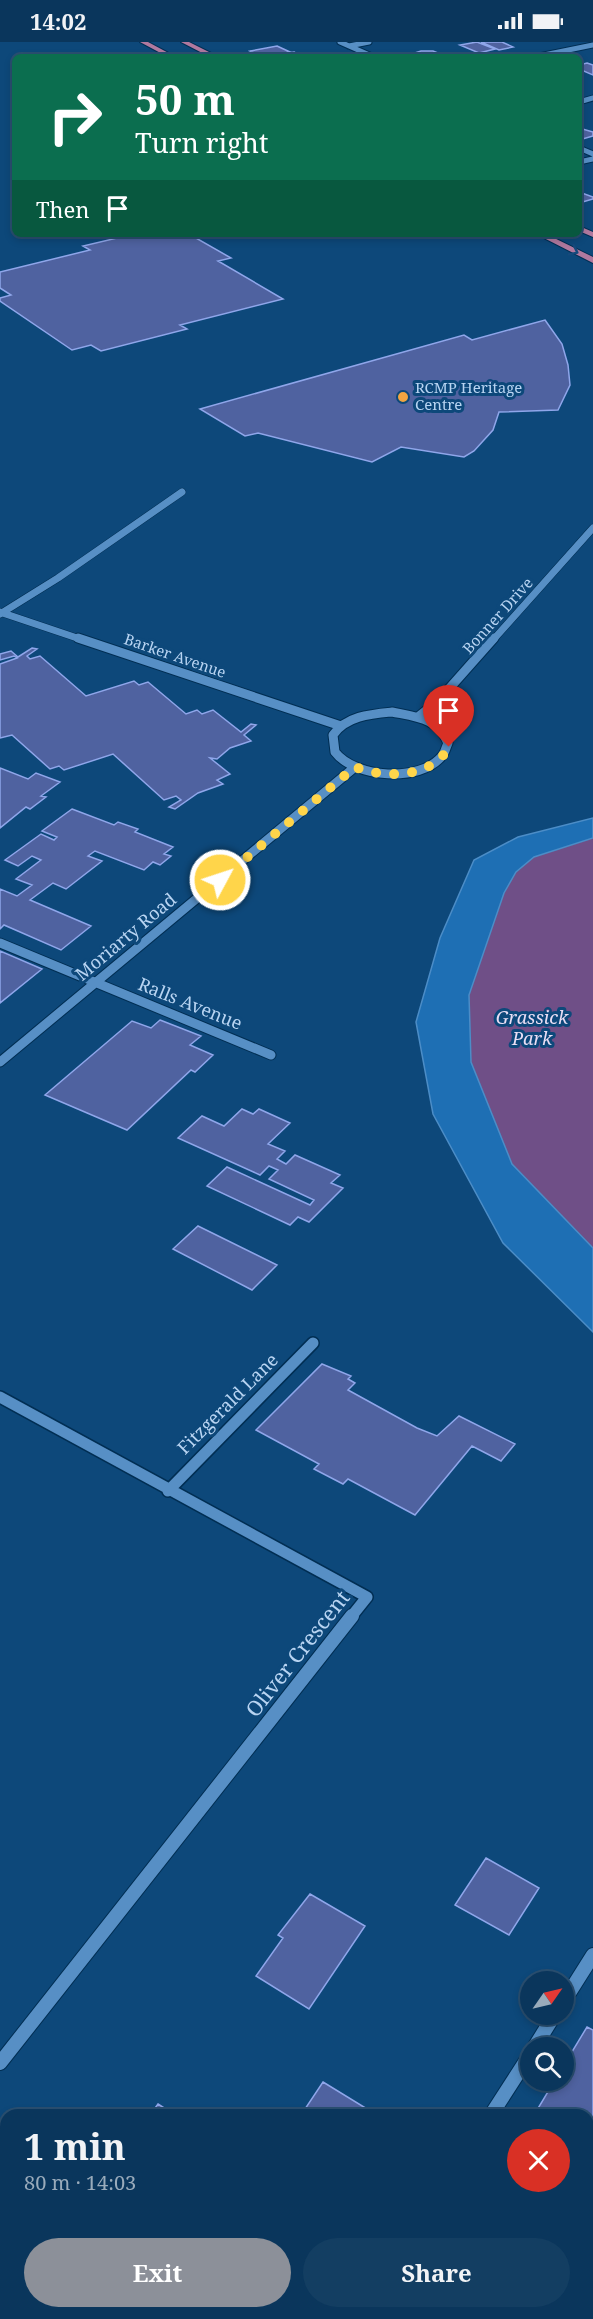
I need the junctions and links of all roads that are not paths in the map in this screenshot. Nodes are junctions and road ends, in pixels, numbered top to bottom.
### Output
1 (144, 42) edge
2 (184, 42) edge
3 (340, 42) edge
4 (369, 42) edge
5 (593, 45) edge
6 (349, 46) junction
7 (167, 54) edge
8 (210, 54) edge
9 (367, 54) edge
10 (549, 54) edge
11 (546, 237) edge
12 (593, 260) edge
13 (182, 492) dead end
14 (593, 528) edge
15 (0, 613) edge
16 (418, 717) junction
17 (341, 726) junction
18 (355, 767) junction
19 (0, 943) edge
20 (96, 983) junction
21 (272, 1055) dead end
22 (0, 1062) edge
23 (313, 1343) dead end
24 (0, 1397) edge
25 (168, 1491) junction
26 (593, 1956) edge
27 (574, 1985) edge
28 (0, 2063) edge
29 (520, 2070) edge
30 (495, 2109) edge

1 - 7 main road
2 - 8 main road
3 - 6 street
4 - 6 street
5 - 10 street
6 - 9 street
11 -> 12 main road
13 - 15 street
14 - 16 street, Bonner Drive
15 - 17 street, Barker Avenue
16 - 17 street
16 - 18 street
17 - 18 street
18 - 20 street, Moriarty Road
19 - 20 street, Ralls Avenue
20 - 21 street, Ralls Avenue
20 - 22 street, Moriarty Road
23 - 25 street, Fitzgerald Lane
24 - 25 street, Oliver Crescent
25 - 28 street, Oliver Crescent
26 - 27 street
29 - 30 street

